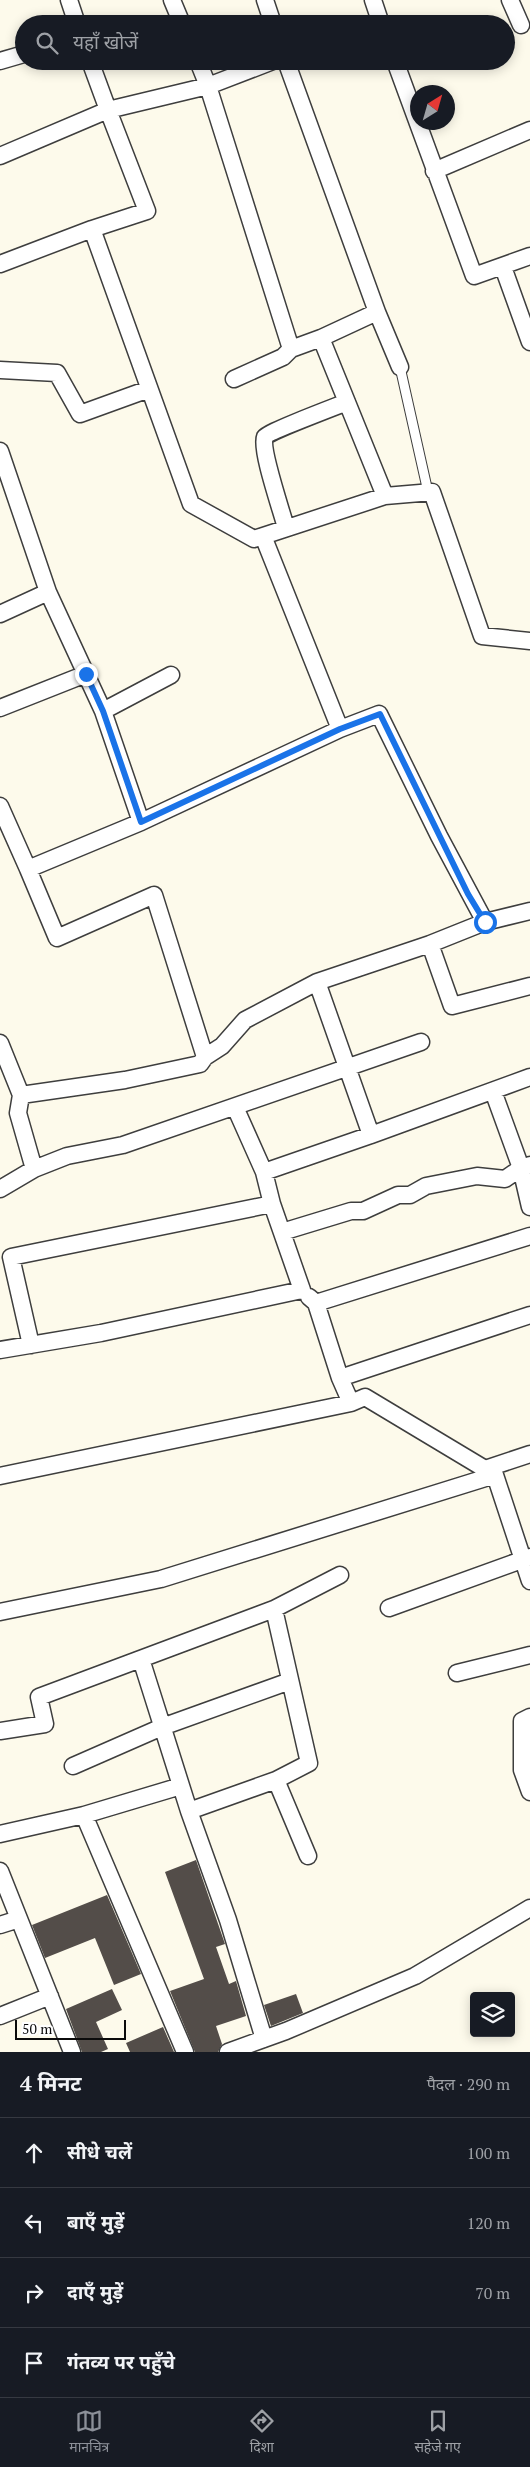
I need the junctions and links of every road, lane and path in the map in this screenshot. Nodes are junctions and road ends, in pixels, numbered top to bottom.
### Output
1 (70, 0) edge
2 (172, 0) edge
3 (265, 0) edge
4 (373, 0) edge
5 (510, 0) edge
6 (74, 15) edge
7 (178, 15) edge
8 (270, 15) edge
9 (376, 15) edge
10 (521, 25) dead end
11 (15, 57) edge
12 (0, 61) edge
13 (93, 70) edge
14 (202, 70) edge
15 (250, 70) edge
16 (289, 70) edge
17 (398, 70) edge
18 (208, 86) junction
19 (108, 110) junction
20 (530, 130) edge
21 (0, 156) edge
22 (434, 171) junction
23 (92, 229) junction
24 (530, 256) edge
25 (0, 264) edge
26 (503, 267) junction
27 (377, 312) junction
28 (321, 338) junction
29 (530, 342) edge
30 (291, 349) junction
31 (400, 367) joint
32 (0, 370) edge
33 (234, 379) dead end
34 (149, 389) junction
35 (347, 402) junction
36 (0, 451) edge
37 (428, 492) junction
38 (385, 496) junction
39 (286, 528) junction
40 (264, 536) junction
41 (48, 592) junction
42 (0, 614) edge
43 (530, 641) edge
44 (86, 674) junction
45 (170, 675) dead end
46 (0, 708) edge
47 (103, 711) junction
48 (340, 729) junction
49 (0, 806) edge
50 (141, 822) junction
51 (28, 869) junction
52 (530, 911) edge
53 (485, 922) junction
54 (430, 944) junction
55 (317, 982) junction
56 (530, 986) edge
57 (421, 1042) dead end
58 (0, 1043) edge
59 (205, 1058) junction
60 (349, 1069) junction
61 (530, 1077) edge
62 (493, 1091) junction
63 (21, 1095) junction
64 (235, 1107) junction
65 (371, 1135) junction
66 (526, 1166) edge
67 (34, 1169) junction
68 (264, 1172) junction
69 (0, 1189) edge
70 (272, 1204) junction
71 (530, 1207) edge
72 (282, 1232) junction
73 (530, 1236) edge
74 (302, 1290) junction
75 (316, 1303) junction
76 (530, 1315) edge
77 (31, 1345) junction
78 (0, 1350) edge
79 (340, 1378) junction
80 (351, 1403) junction
81 (530, 1454) edge
82 (490, 1472) junction
83 (0, 1476) edge
84 (526, 1558) edge
85 (340, 1575) dead end
86 (530, 1581) edge
87 (389, 1608) dead end
88 (274, 1609) junction
89 (0, 1612) edge
90 (530, 1655) edge
91 (141, 1659) junction
92 (457, 1673) dead end
93 (290, 1681) junction
94 (530, 1717) edge
95 (162, 1727) junction
96 (0, 1731) edge
97 (73, 1766) dead end
98 (276, 1780) junction
99 (180, 1786) junction
100 (530, 1792) edge
101 (190, 1812) junction
102 (84, 1815) junction
103 (0, 1834) edge
104 (308, 1856) dead end
105 (0, 1871) edge
106 (530, 1908) edge
107 (19, 1919) junction
108 (0, 1926) edge
109 (50, 1996) junction
110 (0, 2016) edge
111 (264, 2039) junction
112 (72, 2052) edge
113 (185, 2052) edge
114 (228, 2052) edge

1 - 6 street
2 - 7 street
3 - 8 street
4 - 9 street
5 - 10 street
11 - 12 street
13 - 19 street
14 - 18 street
15 - 18 street
16 - 27 street
17 - 22 street
18 - 19 street
18 - 30 street
19 - 21 street
19 - 23 street
20 - 22 street
22 - 26 street
23 - 25 street
23 - 34 street
24 - 26 street
26 - 29 street
27 - 28 street
27 - 31 street
28 - 30 street
28 - 35 street
30 - 33 street
31 - 37 lane
32 - 34 street
34 - 40 street
35 - 38 street
35 - 39 street
36 - 41 street
37 - 38 street
37 - 43 street
38 - 39 street
39 - 40 street
40 - 48 street
41 - 42 street
41 - 44 street
44 - 46 street
44 - 47 street
45 - 47 street
47 - 50 street
48 - 50 street
48 - 53 street
49 - 51 street
50 - 51 street
51 - 59 street
52 - 53 street
53 - 54 street
54 - 55 street
54 - 56 street
55 - 59 street
55 - 60 street
57 - 60 street
58 - 63 street
59 - 63 street
60 - 64 street
60 - 65 street
61 - 62 street
62 - 65 street
62 - 66 street
63 - 67 street
64 - 67 street
64 - 68 street
65 - 68 street
66 - 71 street
66 - 72 street
67 - 69 street
68 - 70 street
70 - 72 street
70 - 77 street
72 - 74 street
73 - 75 street
74 - 75 street
74 - 77 street
75 - 79 street
76 - 79 street
77 - 78 street
79 - 80 street
80 - 82 street
80 - 83 street
81 - 82 street
82 - 84 street
82 - 89 street
84 - 86 street
84 - 87 street
85 - 88 street
88 - 91 street
88 - 93 street
90 - 92 street
91 - 95 street
91 - 96 street
93 - 95 street
93 - 98 street
94 - 100 street
95 - 97 street
95 - 99 street
98 - 101 street
98 - 104 street
99 - 101 street
99 - 102 street
101 - 111 street
102 - 103 street
102 - 113 street
105 - 107 street
106 - 111 street
107 - 108 street
107 - 109 street
109 - 110 street
109 - 112 street
111 - 114 street

